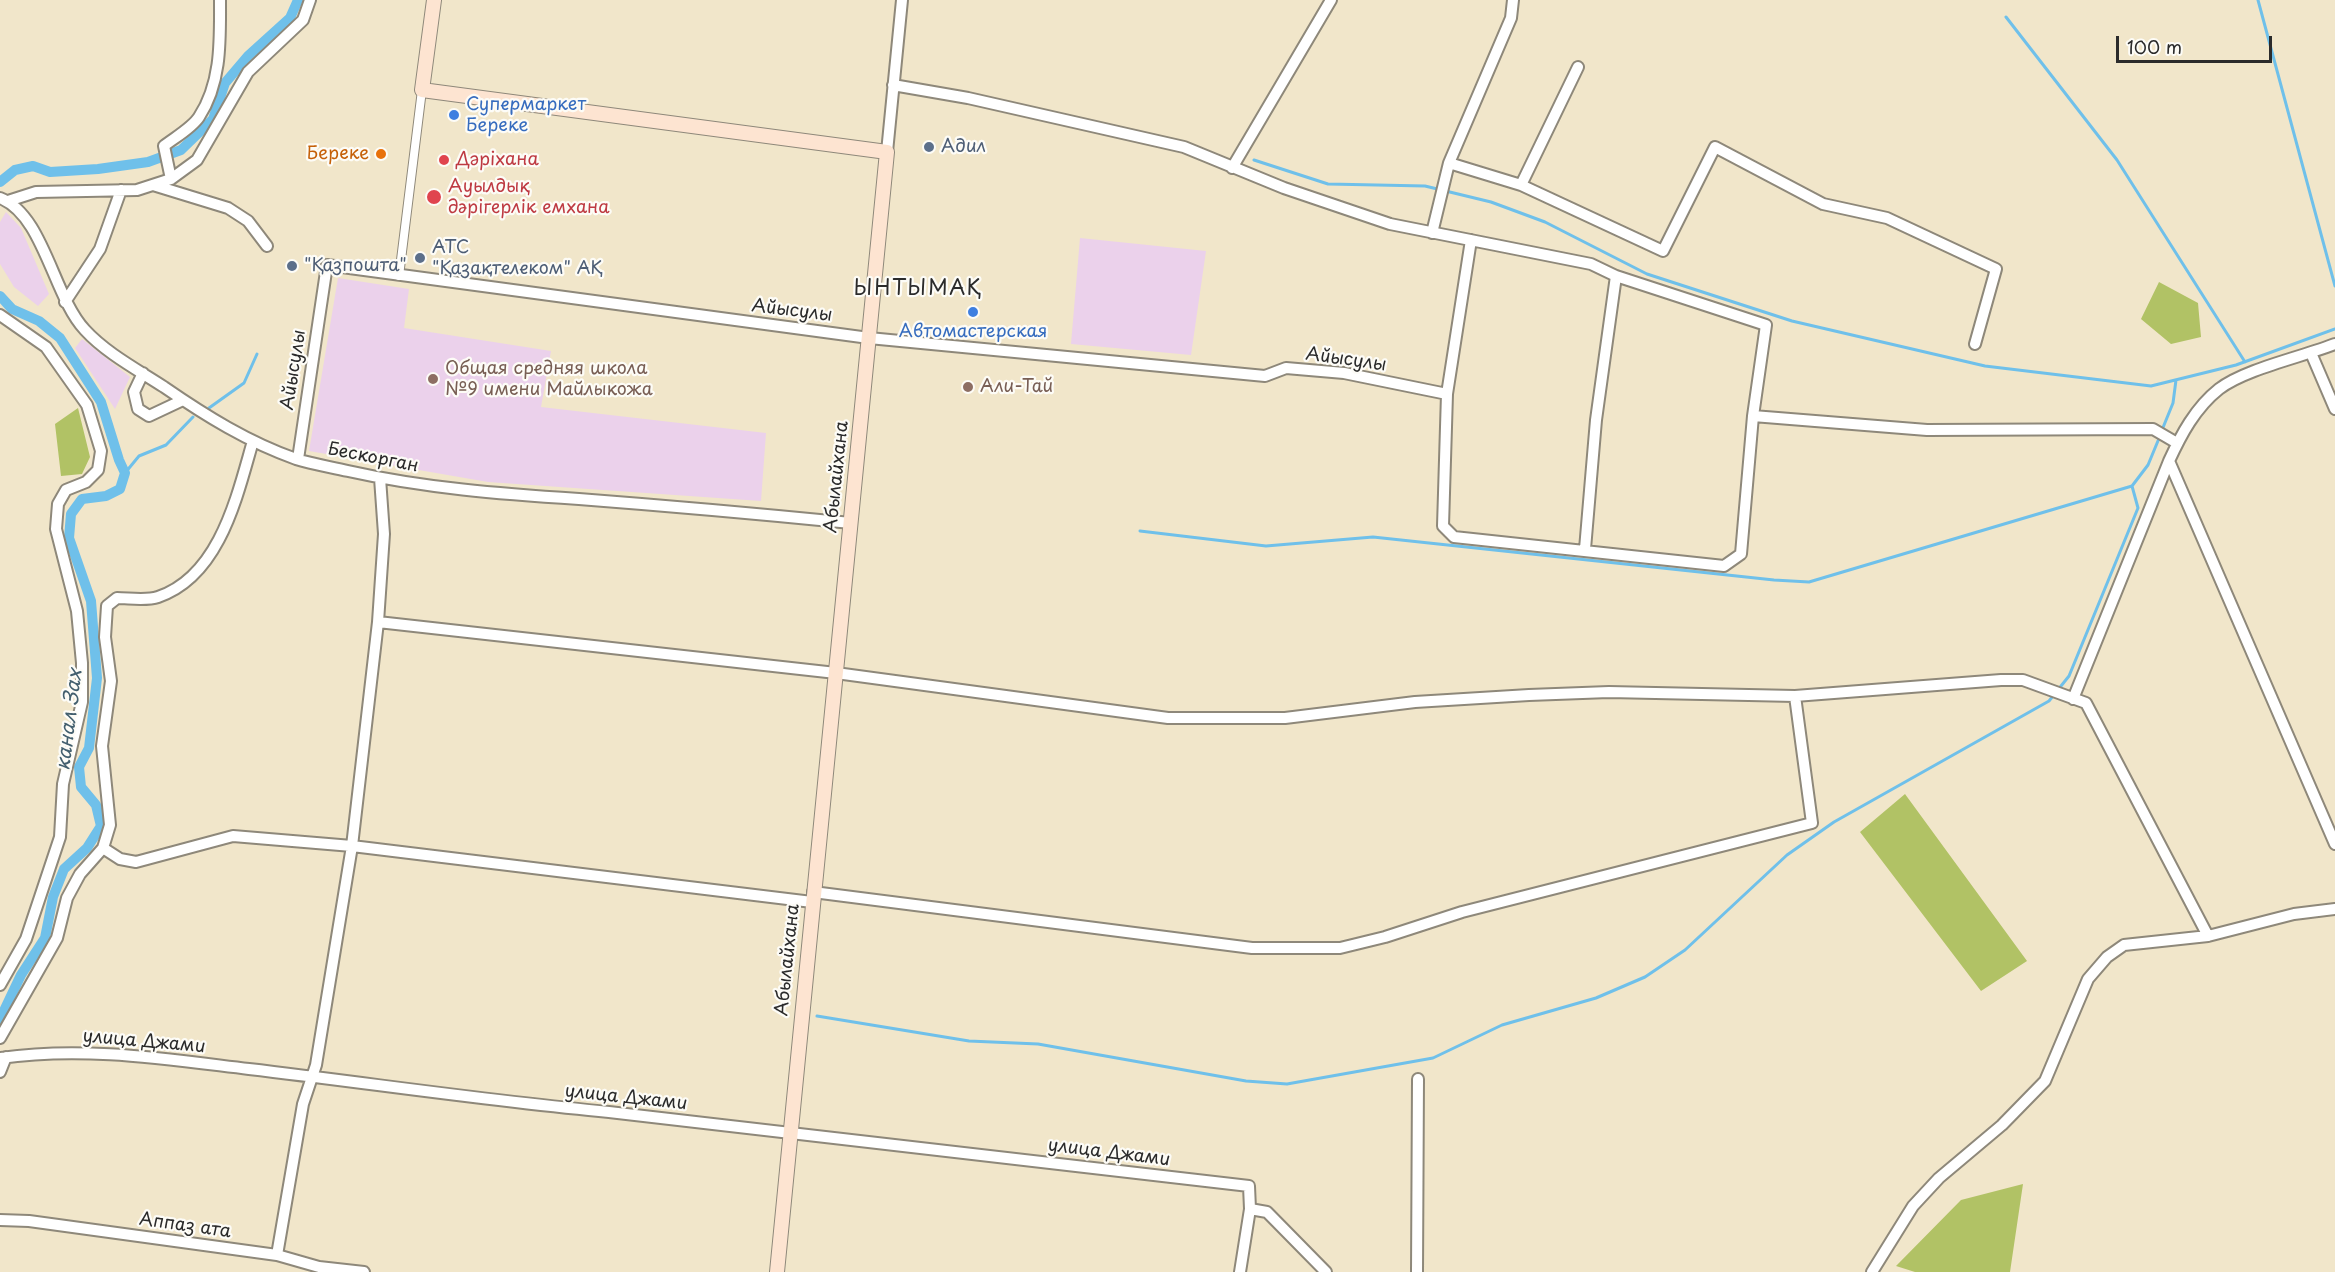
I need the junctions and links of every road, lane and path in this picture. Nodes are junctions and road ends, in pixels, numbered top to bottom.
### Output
1 (220, 0) edge
2 (310, 0) edge
3 (434, 0) edge
4 (902, 0) edge
5 (1331, 0) edge
6 (1513, 0) edge
7 (1578, 67) dead end
8 (893, 85) junction
9 (422, 90) junction
10 (887, 152) junction
11 (1449, 163) junction
12 (1232, 168) junction
13 (171, 179) junction
14 (152, 185) junction
15 (1521, 185) junction
16 (120, 190) junction
17 (5, 200) edge
18 (1432, 233) junction
19 (1471, 240) junction
20 (267, 246) dead end
21 (399, 276) junction
22 (1616, 276) junction
23 (65, 302) junction
24 (0, 315) edge
25 (869, 338) junction
26 (1975, 344) dead end
27 (2335, 344) edge
28 (2311, 353) junction
29 (143, 373) junction
30 (1447, 394) junction
31 (183, 400) junction
32 (2335, 410) edge
33 (1753, 416) junction
34 (253, 441) junction
35 (2177, 443) junction
36 (298, 459) junction
37 (2169, 461) junction
38 (380, 478) junction
39 (851, 523) junction
40 (1585, 549) junction
41 (378, 622) junction
42 (836, 673) junction
43 (1795, 696) junction
44 (2073, 699) junction
45 (2335, 844) edge
46 (352, 846) junction
47 (103, 848) junction
48 (813, 897) junction
49 (2335, 909) edge
50 (2208, 936) junction
51 (0, 985) edge
52 (0, 1038) edge
53 (3, 1058) edge
54 (0, 1072) edge
55 (312, 1077) junction
56 (1418, 1079) dead end
57 (789, 1133) junction
58 (1250, 1209) junction
59 (0, 1220) edge
60 (277, 1255) junction
61 (364, 1272) edge
62 (777, 1272) edge
63 (1240, 1272) edge
64 (1326, 1272) edge
65 (1417, 1272) edge
66 (1872, 1272) edge

1 - 13 street
2 - 13 street
3 - 9 main road
4 - 8 street
5 - 12 street
6 - 11 street
7 - 15 street
8 - 10 street
8 - 12 street
9 - 10 main road
9 - 21 street
10 - 25 main road, Абылайхана
11 - 15 street
11 - 18 street
12 - 18 street
13 - 14 street
14 - 16 street
14 - 20 street
15 - 26 street
16 - 17 street
16 - 23 street
17 - 23 street, Бескорган
18 - 19 street
19 - 22 street
19 - 30 street
21 - 25 street, Айысулы
21 - 36 street, Айысулы
22 - 33 street
22 - 40 street
23 - 29 street, Бескорган
24 - 51 street
25 - 30 street, Айысулы
25 - 39 main road, Абылайхана
27 - 28 street
28 - 32 street
28 - 35 street
29 - 31 street, Бескорган
29 - 31 street
30 - 40 street
31 - 34 street, Бескорган
33 - 35 street
33 - 40 street
34 - 36 street, Бескорган
34 - 47 street
35 - 37 street
36 - 38 street, Бескорган
37 - 44 street
37 - 45 street
38 - 39 street, Бескорган
38 - 41 street
39 - 42 main road, Абылайхана
41 - 42 street
41 - 46 street
42 - 43 street
42 - 48 main road, Абылайхана
43 - 44 street
43 - 48 street
44 - 50 street
46 - 47 street
46 - 48 street
46 - 55 street
47 - 52 street
48 - 57 main road, Абылайхана
49 - 50 street
50 - 66 street
53 - 54 street
53 - 55 street, улица Джами
55 - 57 street, улица Джами
55 - 60 street
56 - 65 street
57 - 58 street, улица Джами
57 - 62 main road, Абылайхана
58 - 63 street
58 - 64 street
59 - 60 street, Аппаз ата
60 - 61 street, Аппаз ата

